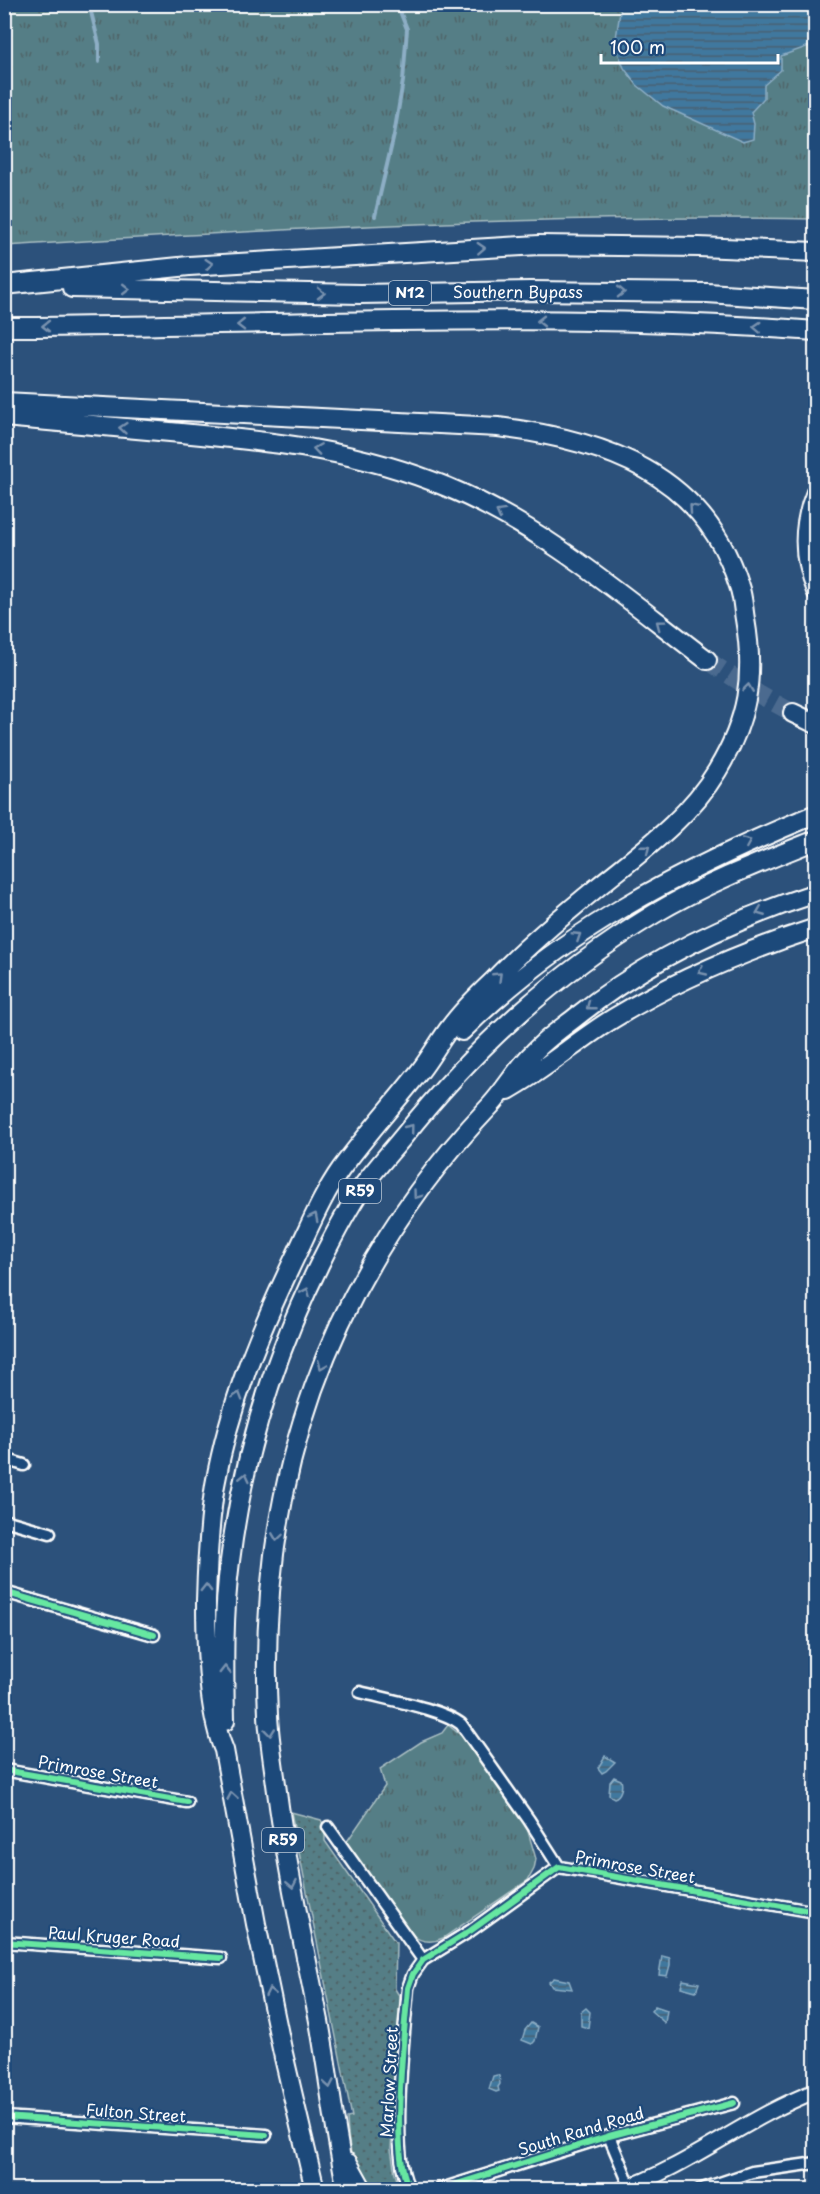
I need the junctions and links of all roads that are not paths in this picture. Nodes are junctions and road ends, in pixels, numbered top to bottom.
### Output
1 (699, 248) junction
2 (816, 252) edge
3 (816, 258) edge
4 (4, 286) edge
5 (816, 300) edge
6 (4, 327) edge
7 (816, 331) edge
8 (4, 402) edge
9 (4, 417) edge
10 (816, 492) edge
11 (816, 591) edge
12 (707, 660) tunnel mouth
13 (793, 713) tunnel mouth
14 (816, 724) edge
15 (816, 814) edge
16 (816, 840) edge
17 (816, 893) edge
18 (816, 928) edge
19 (434, 1053) junction
20 (500, 1095) junction
21 (4, 1459) edge
22 (24, 1465) dead end
23 (4, 1520) edge
24 (50, 1533) dead end
25 (4, 1592) edge
26 (154, 1635) dead end
27 (360, 1692) dead end
28 (224, 1750) junction
29 (4, 1770) edge
30 (187, 1802) dead end
31 (328, 1827) dead end
32 (559, 1867) junction
33 (816, 1912) edge
34 (4, 1942) edge
35 (221, 1958) dead end
36 (423, 1960) junction
37 (413, 1974) joint
38 (816, 2091) edge
39 (734, 2103) dead end
40 (4, 2117) edge
41 (266, 2135) dead end
42 (609, 2136) junction
43 (339, 2142) junction
44 (306, 2150) junction
45 (816, 2163) edge
46 (625, 2188) edge
47 (301, 2190) edge
48 (315, 2190) edge
49 (347, 2190) edge
50 (363, 2190) edge
51 (411, 2190) edge
52 (438, 2190) edge
53 (699, 2190) edge

1 - 2 highway
1 - 3 highway
4 -> 1 highway
4 -> 5 highway, Southern Bypass / N12
7 -> 6 highway, Southern Bypass / N12
19 -> 8 highway
12 -> 9 highway
10 - 11 highway
13 - 14 highway
19 -> 15 highway
28 -> 16 highway, R59
17 -> 20 highway, R59
18 -> 20 highway
28 -> 19 highway
20 -> 43 highway, R59
21 - 22 street
23 - 24 street
25 - 26 street
27 - 32 street, Primrose Street
44 -> 28 highway, R59
29 - 30 street, Primrose Street
31 - 36 street
32 - 33 street, Primrose Street
32 - 36 street, Primrose Street
34 - 35 street, Paul Kruger Road
36 - 37 street, Primrose Street
37 - 51 street, Marlow Street
38 - 46 main road, South Rand Road
39 - 42 street, South Rand Road
40 - 41 street, Fulton Street
42 - 46 street, South Rand Road
42 - 52 street, South Rand Road
43 - 49 highway
43 - 50 highway
44 - 47 highway
44 - 48 highway
45 - 53 street

